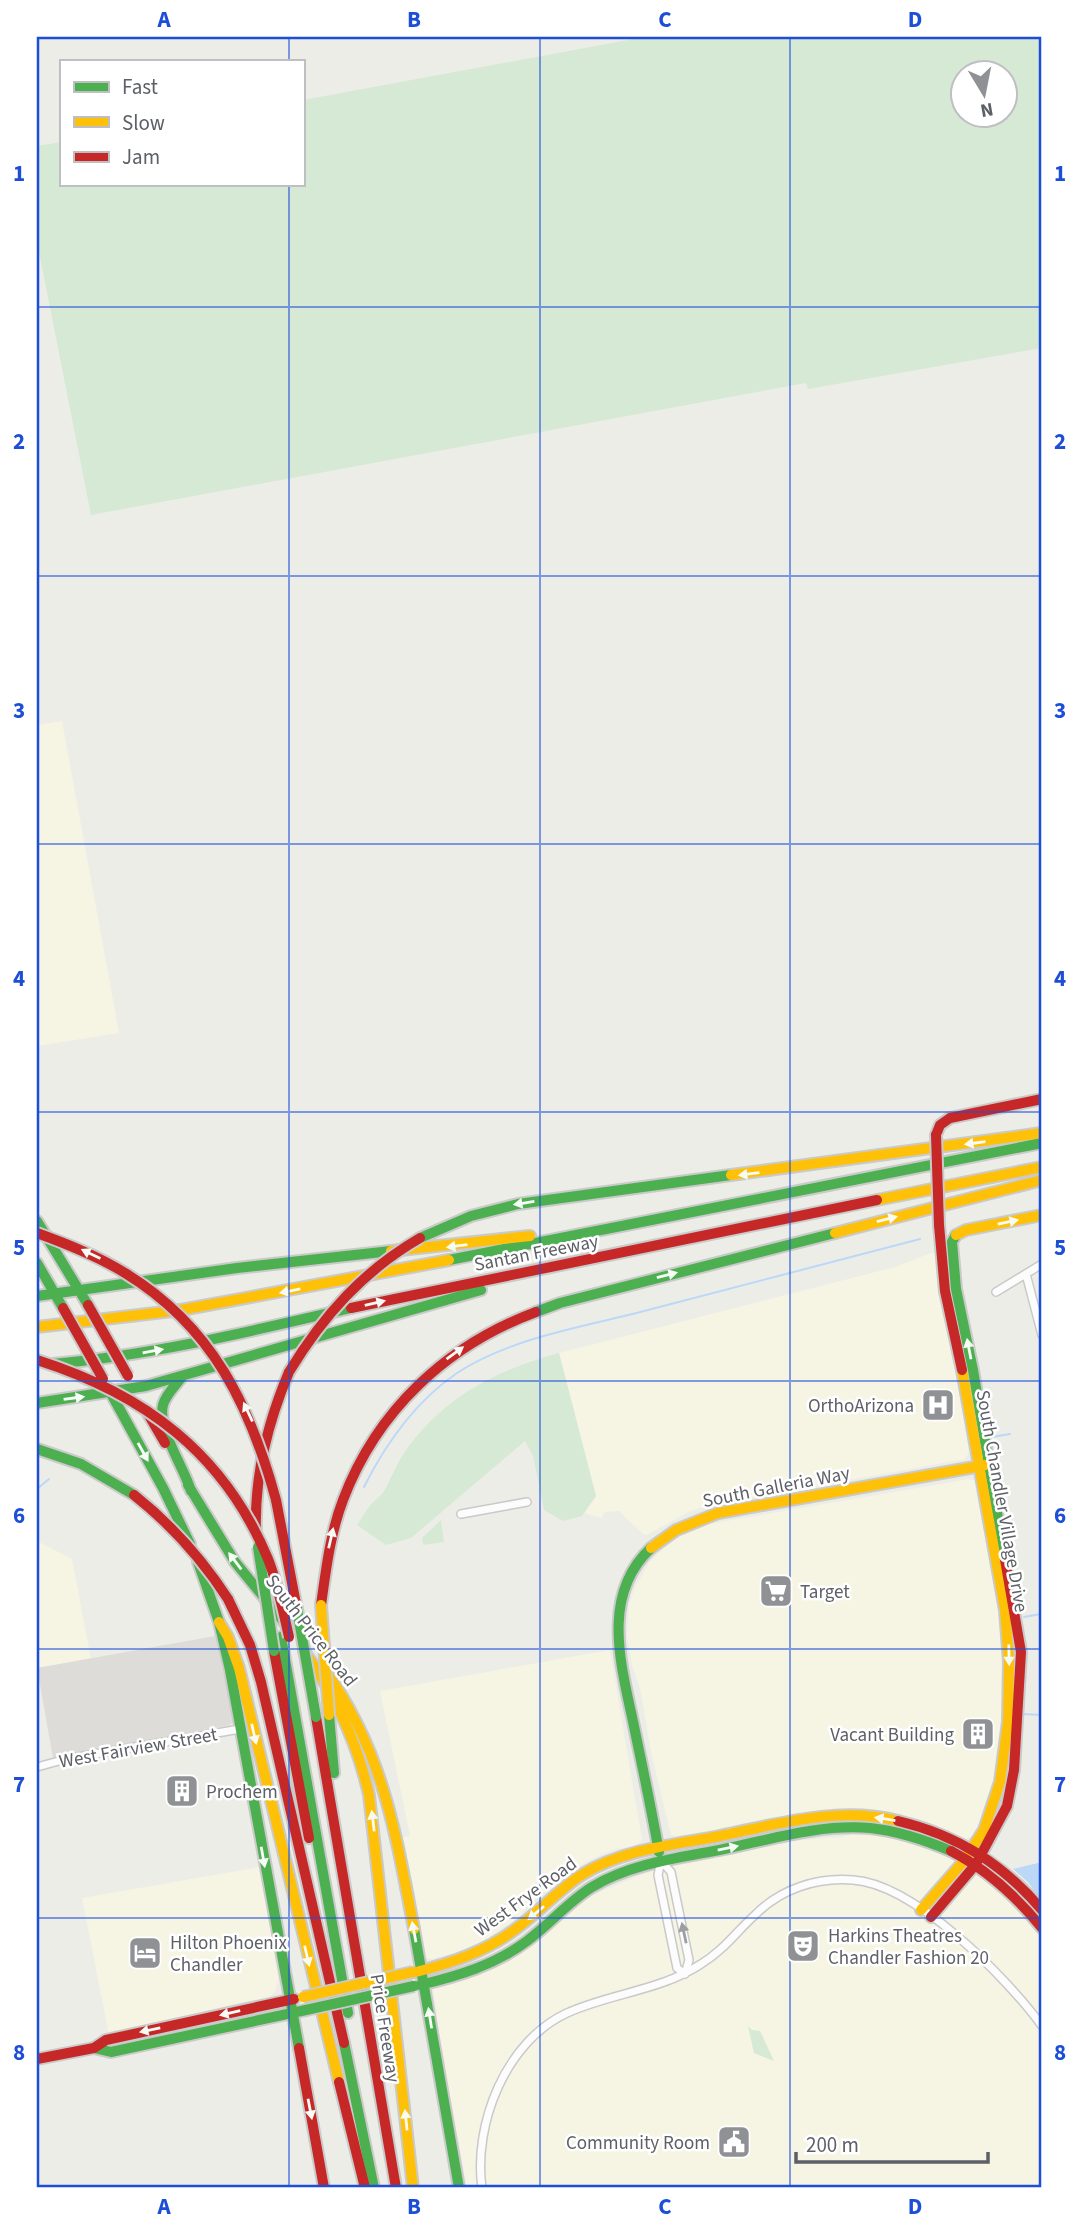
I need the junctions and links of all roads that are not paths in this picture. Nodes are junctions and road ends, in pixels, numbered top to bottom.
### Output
1 (1042, 1099) edge
2 (1042, 1133) edge
3 (1042, 1143) edge
4 (1042, 1167) edge
5 (1042, 1180) edge
6 (1042, 1214) edge
7 (37, 1221) edge
8 (646, 1222) junction
9 (939, 1225) junction
10 (37, 1233) edge
11 (956, 1235) junction
12 (693, 1238) junction
13 (37, 1263) edge
14 (1042, 1264) edge
15 (1026, 1274) junction
16 (80, 1291) junction
17 (996, 1292) dead end
18 (54, 1294) junction
19 (37, 1296) edge
20 (37, 1327) edge
21 (1042, 1335) edge
22 (37, 1363) edge
23 (185, 1374) junction
24 (134, 1388) junction
25 (110, 1392) junction
26 (37, 1402) edge
27 (37, 1449) edge
28 (985, 1466) junction
29 (191, 1491) junction
30 (527, 1502) dead end
31 (461, 1514) dead end
32 (278, 1615) junction
33 (219, 1622) junction
34 (285, 1637) junction
35 (240, 1729) junction
36 (37, 1767) edge
37 (659, 1847) junction
38 (974, 1856) junction
39 (661, 1861) junction
40 (343, 1872) junction
41 (1042, 1910) edge
42 (926, 1913) junction
43 (1042, 1928) edge
44 (417, 1971) junction
45 (685, 1974) junction
46 (419, 1985) junction
47 (289, 2000) junction
48 (292, 2012) junction
49 (208, 2024) junction
50 (1042, 2026) edge
51 (37, 2059) edge
52 (374, 2065) junction
53 (351, 2070) junction
54 (324, 2188) edge
55 (365, 2188) edge
56 (374, 2188) edge
57 (396, 2188) edge
58 (414, 2188) edge
59 (459, 2188) edge
60 (482, 2188) edge

1 - 9 main road, South Chandler Village Drive, bridge
2 -> 53 main road, bridge
3 - 8 main road, Santan Freeway
4 - 12 main road, Santan Freeway
40 -> 5 main road, bridge
11 -> 6 main road
7 - 16 main road, South Price Road
8 -> 16 main road
8 -> 20 main road, Santan Freeway
9 - 11 main road
9 - 28 main road, South Chandler Village Drive
40 -> 10 main road, bridge
28 -> 11 main road, South Chandler Village Drive
22 -> 12 main road, Santan Freeway
12 - 23 main road
13 - 18 main road
14 - 15 street
15 - 17 street
15 - 21 street
16 - 18 main road
16 - 24 main road, South Price Road, bridge
18 - 19 main road
18 - 25 main road, bridge
22 - 34 main road, bridge
23 - 24 main road
23 - 29 main road
24 - 25 main road
24 - 29 main road, South Price Road
26 -> 25 main road
25 -> 33 main road
27 - 53 main road, bridge
28 - 37 main road, South Galleria Way
28 - 38 main road, South Chandler Village Drive
32 -> 29 main road, South Price Road
30 - 31 street
44 -> 32 main road, South Price Road
58 -> 32 main road
33 - 35 main road
33 -> 55 main road
34 - 52 main road
34 - 53 main road
35 - 36 street, West Fairview Street
35 -> 47 main road
38 -> 37 main road, West Frye Road
37 - 39 main road, South Galleria Way
37 -> 44 main road, West Frye Road
39 -> 38 main road, West Frye Road
38 - 41 main road
38 - 42 main road, South Chandler Village Drive
38 - 43 main road
39 - 45 street, South Galleria Way
45 -> 39 street, South Galleria Way
39 - 46 main road, West Frye Road
40 - 52 main road, Price Freeway
42 - 45 street
42 - 50 street
44 - 46 main road, South Price Road
44 - 47 main road, West Frye Road, bridge
45 - 60 street
46 - 48 main road, West Frye Road, bridge
59 -> 46 main road, South Price Road
47 - 48 main road
47 -> 49 main road, West Frye Road
48 - 49 main road, West Frye Road
48 -> 54 main road
49 - 51 main road, West Frye Road
52 - 57 main road, Price Freeway
53 - 56 main road, Price Freeway

